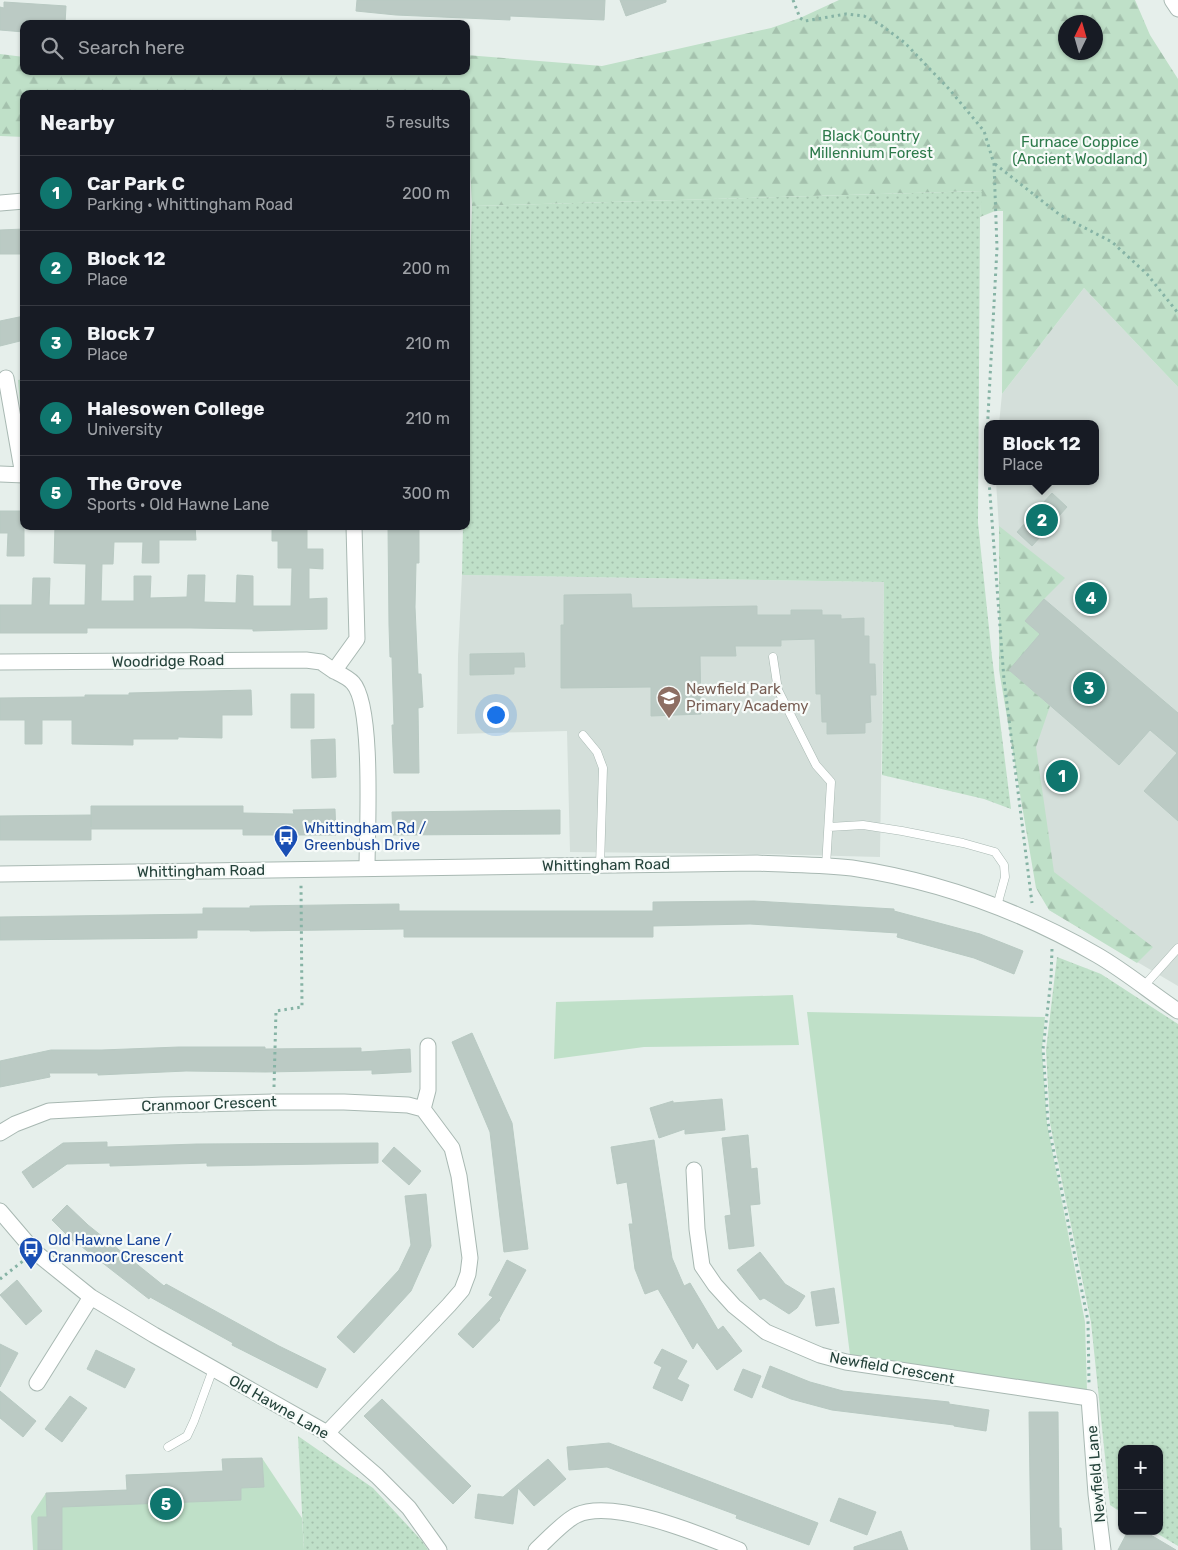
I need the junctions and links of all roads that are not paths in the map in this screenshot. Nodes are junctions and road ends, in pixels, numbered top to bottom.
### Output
1 (1172, 0) edge
2 (1178, 9) edge
3 (20, 201) edge
4 (0, 203) edge
5 (6, 378) dead end
6 (20, 458) edge
7 (0, 474) edge
8 (20, 475) edge
9 (354, 530) edge
10 (773, 657) dead end
11 (0, 662) edge
12 (334, 671) junction
13 (728, 686) dead end
14 (778, 690) junction
15 (582, 735) dead end
16 (829, 827) junction
17 (600, 865) junction
18 (826, 866) junction
19 (367, 868) junction
20 (0, 874) edge
21 (997, 906) junction
22 (1178, 948) edge
23 (1142, 986) junction
24 (1178, 1011) edge
25 (428, 1046) dead end
26 (423, 1109) junction
27 (0, 1132) edge
28 (694, 1170) dead end
29 (0, 1211) edge
30 (91, 1297) junction
31 (213, 1369) junction
32 (37, 1383) dead end
33 (1089, 1398) joint
34 (327, 1433) junction
35 (168, 1447) dead end
36 (439, 1550) edge
37 (536, 1550) edge
38 (739, 1550) edge
39 (1103, 1550) edge

1 - 2 street
3 - 4 street
5 - 6 street
7 - 8 street
9 - 12 street
10 - 14 lane
11 - 12 street, Woodridge Road
12 - 19 street, Woodridge Road
13 - 14 lane
14 - 16 lane
15 - 17 lane
16 - 18 lane
16 - 21 lane
17 - 18 street, Whittingham Road
17 - 19 street, Whittingham Road
18 - 21 street, Whittingham Road
19 - 20 street, Whittingham Road
21 - 23 street, Whittingham Road
22 - 23 lane
23 - 24 street, Whittingham Road
25 - 26 street
26 - 27 street, Cranmoor Crescent
26 - 34 street
28 - 33 street, Newfield Crescent
29 - 30 street, Old Hawne Lane
30 - 31 street, Old Hawne Lane
30 - 32 street
31 - 34 street, Old Hawne Lane
31 - 35 lane
33 - 39 street, Newfield Lane
34 - 36 street, Old Hawne Lane
37 - 38 street

